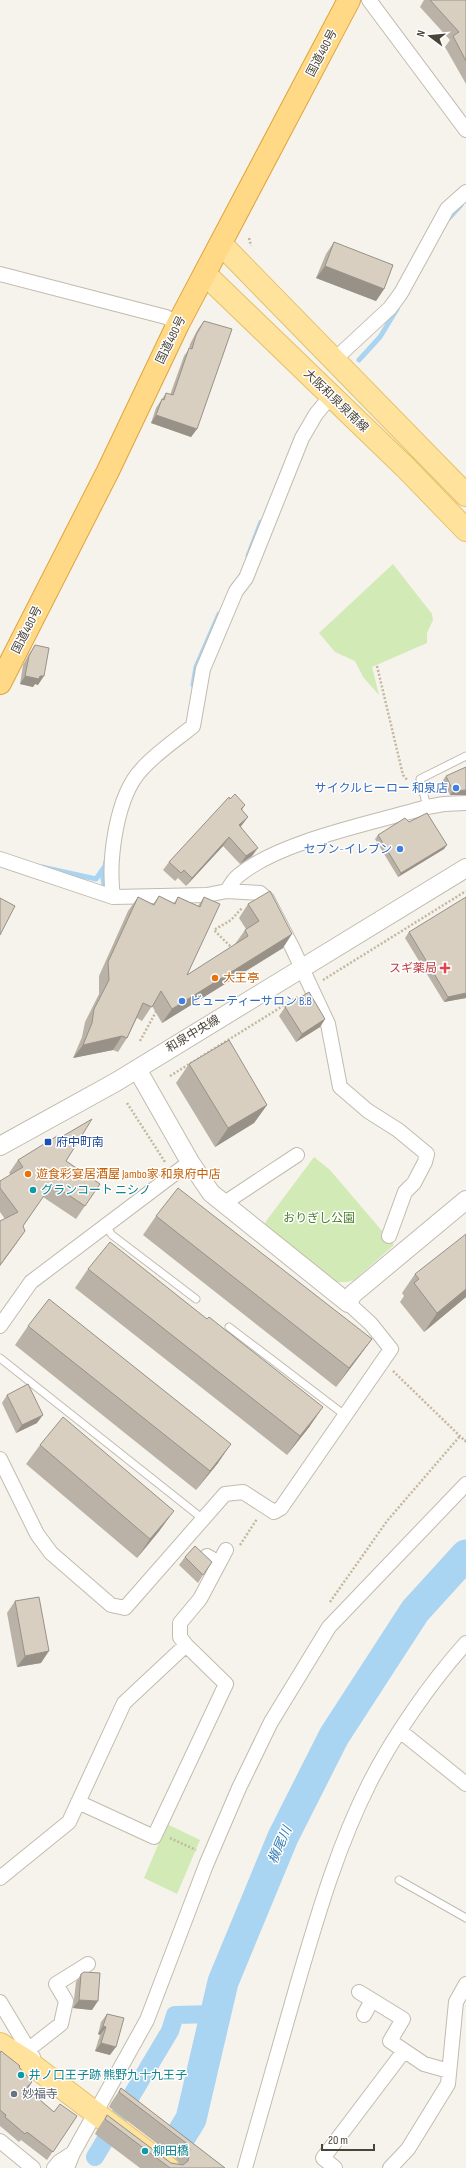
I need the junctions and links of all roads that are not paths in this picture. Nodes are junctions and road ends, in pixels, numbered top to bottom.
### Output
1 (349, 0) edge
2 (369, 0) edge
3 (466, 130) edge
4 (466, 192) edge
5 (221, 244) junction
6 (0, 274) edge
7 (205, 274) junction
8 (178, 324) junction
9 (334, 360) junction
10 (331, 396) junction
11 (466, 494) edge
12 (466, 530) edge
13 (0, 681) edge
14 (466, 756) edge
15 (466, 803) edge
16 (427, 807) junction
17 (0, 859) edge
18 (466, 868) edge
19 (227, 891) junction
20 (113, 897) junction
21 (302, 968) junction
22 (137, 1069) junction
23 (0, 1146) edge
24 (297, 1155) dead end
25 (190, 1162) junction
26 (466, 1200) edge
27 (223, 1204) junction
28 (105, 1225) junction
29 (389, 1236) dead end
30 (196, 1300) dead end
31 (348, 1303) junction
32 (0, 1326) edge
33 (229, 1327) dead end
34 (0, 1358) edge
35 (346, 1416) junction
36 (0, 1459) edge
37 (466, 1484) edge
38 (203, 1519) junction
39 (226, 1550) road end
40 (206, 1556) edge
41 (220, 1563) junction
42 (466, 1643) edge
43 (186, 1645) junction
44 (400, 1731) junction
45 (466, 1784) edge
46 (78, 1802) junction
47 (0, 1878) edge
48 (399, 1880) dead end
49 (466, 1918) edge
50 (88, 1964) dead end
51 (466, 1984) edge
52 (358, 1992) dead end
53 (372, 2000) junction
54 (0, 2002) edge
55 (364, 2015) dead end
56 (0, 2044) edge
57 (29, 2049) junction
58 (404, 2051) junction
59 (449, 2071) junction
60 (41, 2072) junction
61 (99, 2116) junction
62 (0, 2141) edge
63 (73, 2153) junction
64 (33, 2168) edge
65 (54, 2168) edge
66 (67, 2168) edge
67 (168, 2168) edge
68 (244, 2168) edge
69 (335, 2168) edge
70 (390, 2168) edge

1 - 5 highway, 国道480号
2 - 3 street
4 - 9 street
5 - 7 highway, 国道480号
5 - 9 main road
6 - 8 street
7 - 8 highway, 国道480号
7 - 10 main road, 大阪和泉泉南線
8 - 13 highway, 国道480号
9 - 11 main road
10 - 12 main road, 大阪和泉泉南線
10 - 20 street
14 - 16 lane
15 - 16 street
16 - 19 street
17 - 20 street
18 - 21 street, 和泉中央線
19 - 20 street
19 - 21 street
21 - 22 street, 和泉中央線
21 - 29 street
22 - 23 street, 和泉中央線
22 - 25 street
24 - 27 street
25 - 27 street
25 - 28 street
26 - 31 street
27 - 31 street
28 - 30 lane
28 - 32 street
31 - 35 street
33 - 35 lane
34 - 38 lane
35 - 38 street
36 - 38 street
37 - 61 street
39 - 41 street
40 - 41 street
41 - 43 street
42 - 44 street
43 - 46 street
43 - 46 street
44 - 45 street
44 - 68 street
46 - 47 street
48 - 49 lane
50 - 57 street
51 - 59 street
52 - 53 street
53 - 55 street
53 - 58 street
54 - 57 street
56 - 60 main road
57 - 60 street
58 - 59 street
58 - 69 street
59 - 70 street
60 - 61 main road
61 - 63 street
61 - 67 main road
62 - 64 street
63 - 65 street
63 - 66 street

